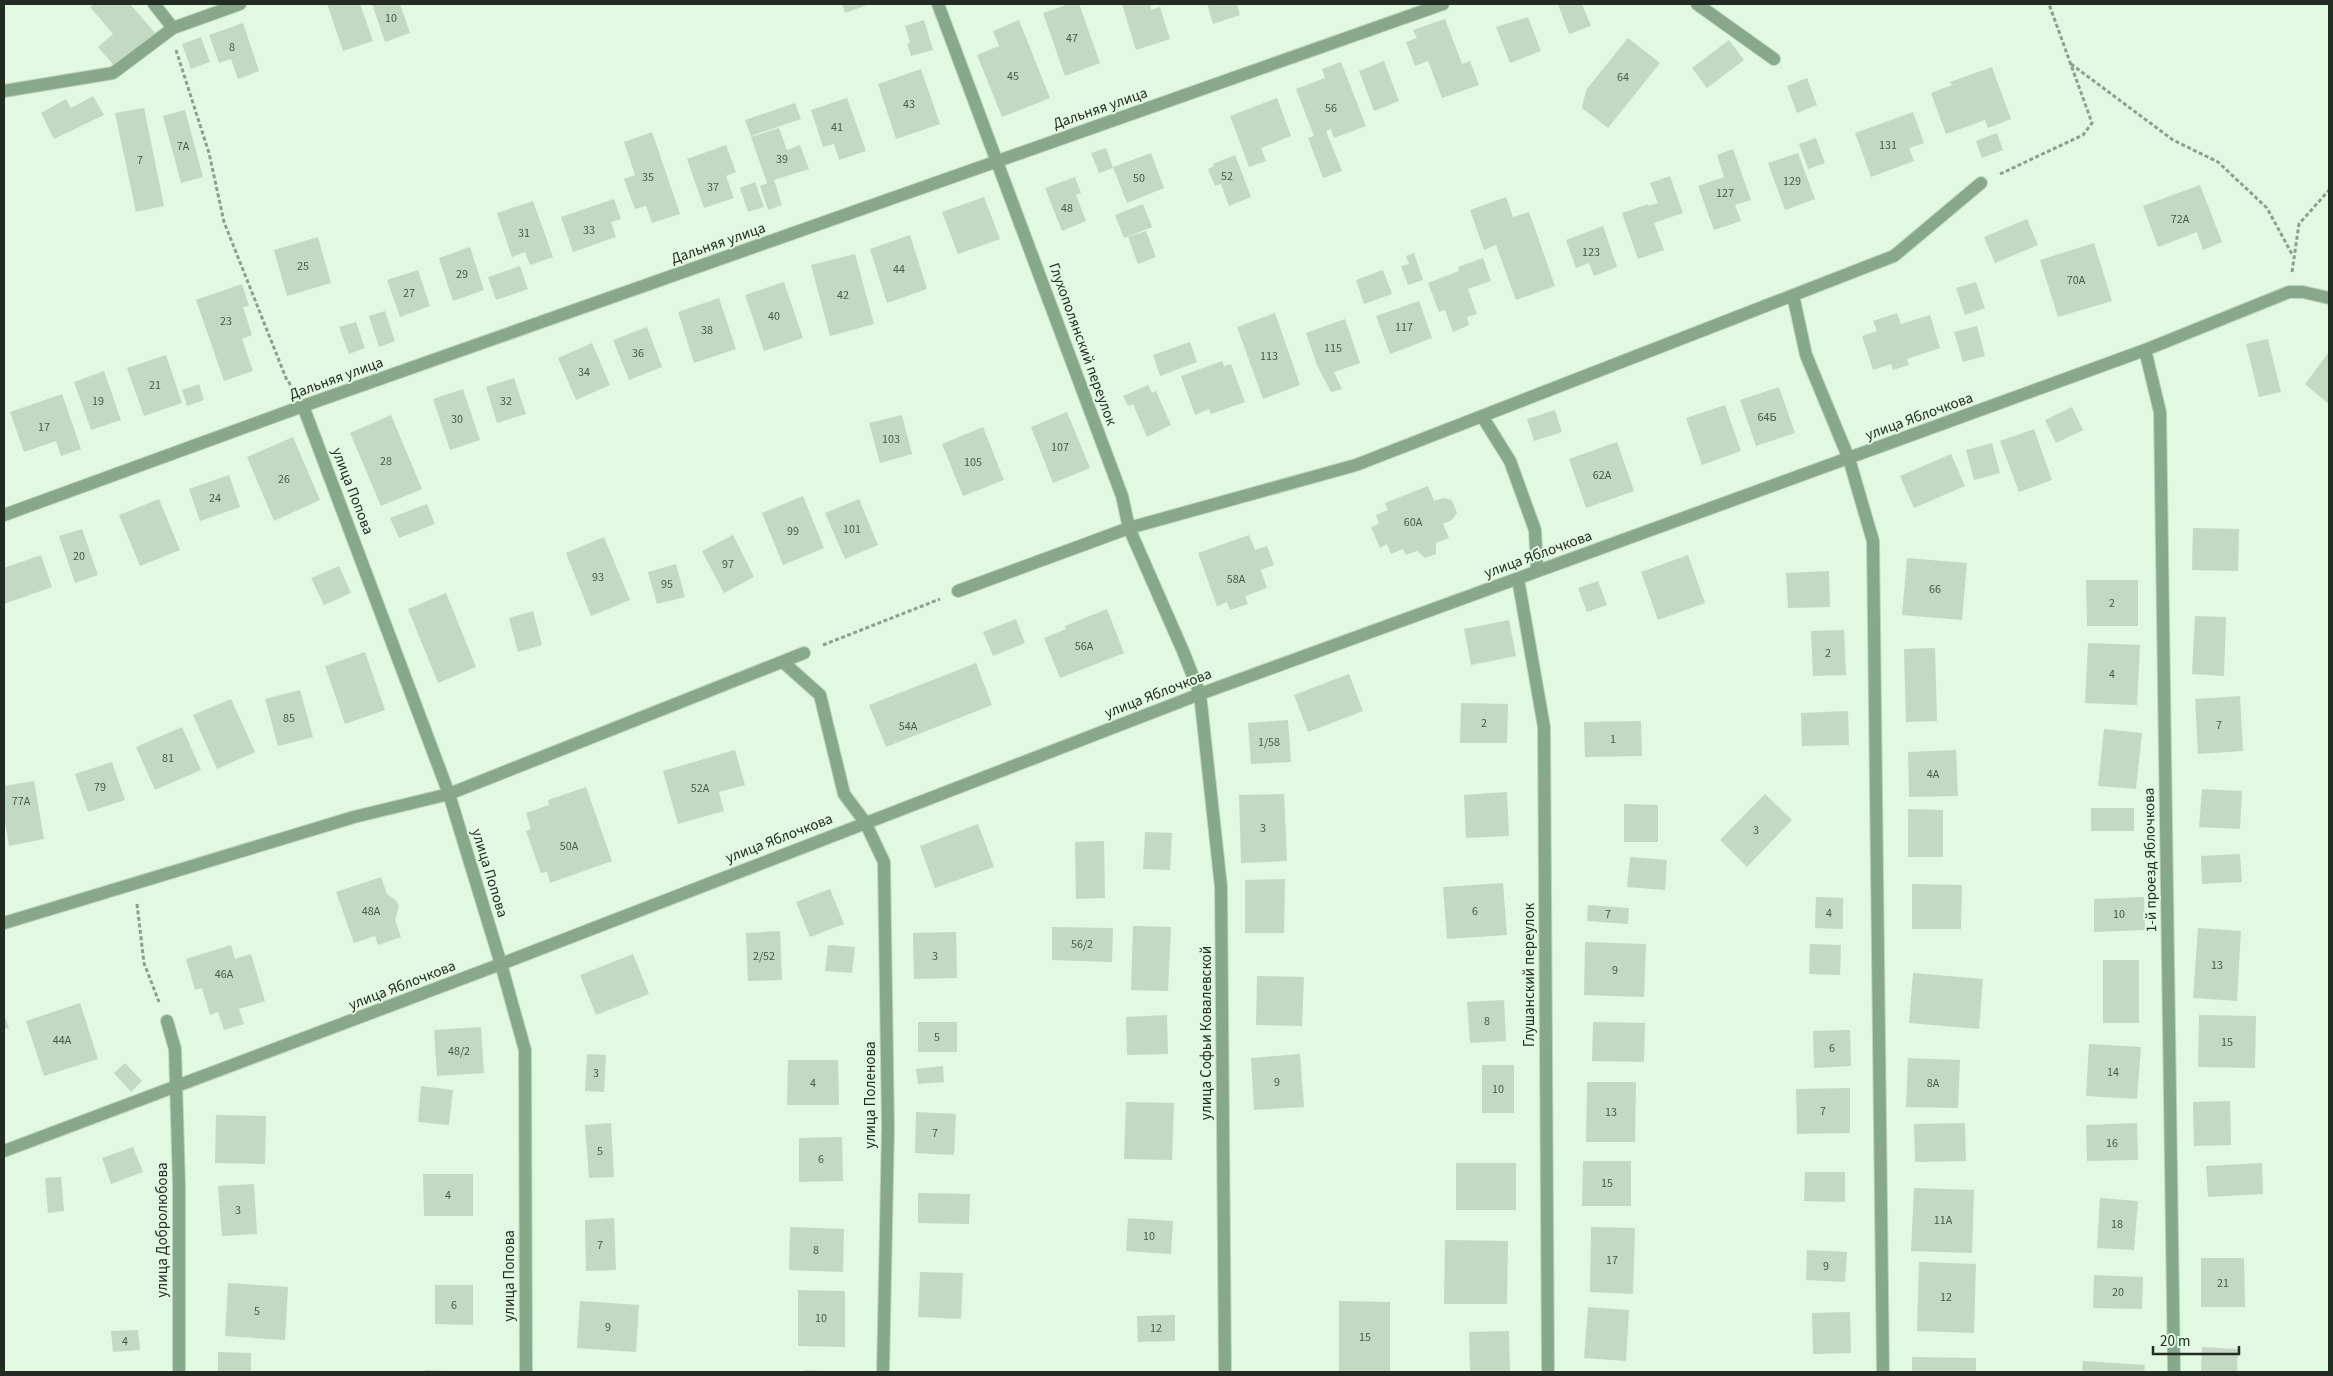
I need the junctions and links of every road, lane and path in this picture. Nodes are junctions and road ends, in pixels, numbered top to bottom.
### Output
1 (154, 4) edge
2 (240, 4) edge
3 (938, 4) edge
4 (1443, 4) edge
5 (1697, 4) edge
6 (2049, 4) edge
7 (173, 28) junction
8 (1774, 59) dead end
9 (2071, 64) junction
10 (4, 91) edge
11 (998, 160) junction
12 (1982, 183) joint
13 (2329, 190) edge
14 (2294, 256) junction
15 (2289, 292) junction
16 (1793, 295) junction
17 (2329, 298) edge
18 (2145, 350) junction
19 (303, 406) junction
20 (1482, 416) junction
21 (1849, 458) junction
22 (4, 515) edge
23 (1128, 528) junction
24 (1537, 572) junction
25 (1518, 579) junction
26 (958, 591) joint
27 (804, 653) joint
28 (782, 662) junction
29 (1200, 694) junction
30 (449, 794) junction
31 (865, 822) junction
32 (138, 882) junction
33 (4, 923) edge
34 (501, 964) junction
35 (167, 1021) joint
36 (175, 1088) junction
37 (4, 1151) edge
38 (179, 1372) edge
39 (526, 1372) edge
40 (883, 1372) edge
41 (1225, 1372) edge
42 (1548, 1372) edge
43 (1883, 1372) edge
44 (2174, 1372) edge

1 - 7 street
2 - 7 street
3 - 11 street, Глухополянский переулок
4 - 11 street, Дальняя улица
5 - 8 street
6 - 9 path
7 - 10 street
7 - 19 path
9 - 12 path
9 - 14 path
11 - 19 street, Дальняя улица
11 - 23 street, Глухополянский переулок
12 - 16 street
13 - 14 path
14 - 15 path
15 - 17 street, улица Яблочкова
15 - 18 street, улица Яблочкова
16 - 20 street
16 - 21 street
18 - 21 street, улица Яблочкова
18 - 44 street, 1-й проезд Яблочкова
19 - 22 street, Дальняя улица
19 - 30 street, улица Попова
20 - 23 street
20 - 24 street
21 - 24 street, улица Яблочкова
21 - 43 street
23 - 26 street
23 - 29 street, Глухополянский переулок
24 - 25 street, улица Яблочкова
25 - 29 street, улица Яблочкова
25 - 42 street, Глушанский переулок
26 - 27 path
27 - 28 street
28 - 30 street
28 - 31 street, улица Поленова
29 - 31 street, улица Яблочкова
29 - 41 street, улица Софьи Ковалевской
30 - 32 street
30 - 34 street, улица Попова
31 - 34 street, улица Яблочкова
31 - 40 street, улица Поленова
32 - 33 street
32 - 35 path
34 - 36 street, улица Яблочкова
34 - 39 street, улица Попова
35 - 36 street, улица Добролюбова
36 - 37 street, улица Яблочкова
36 - 38 street, улица Добролюбова

